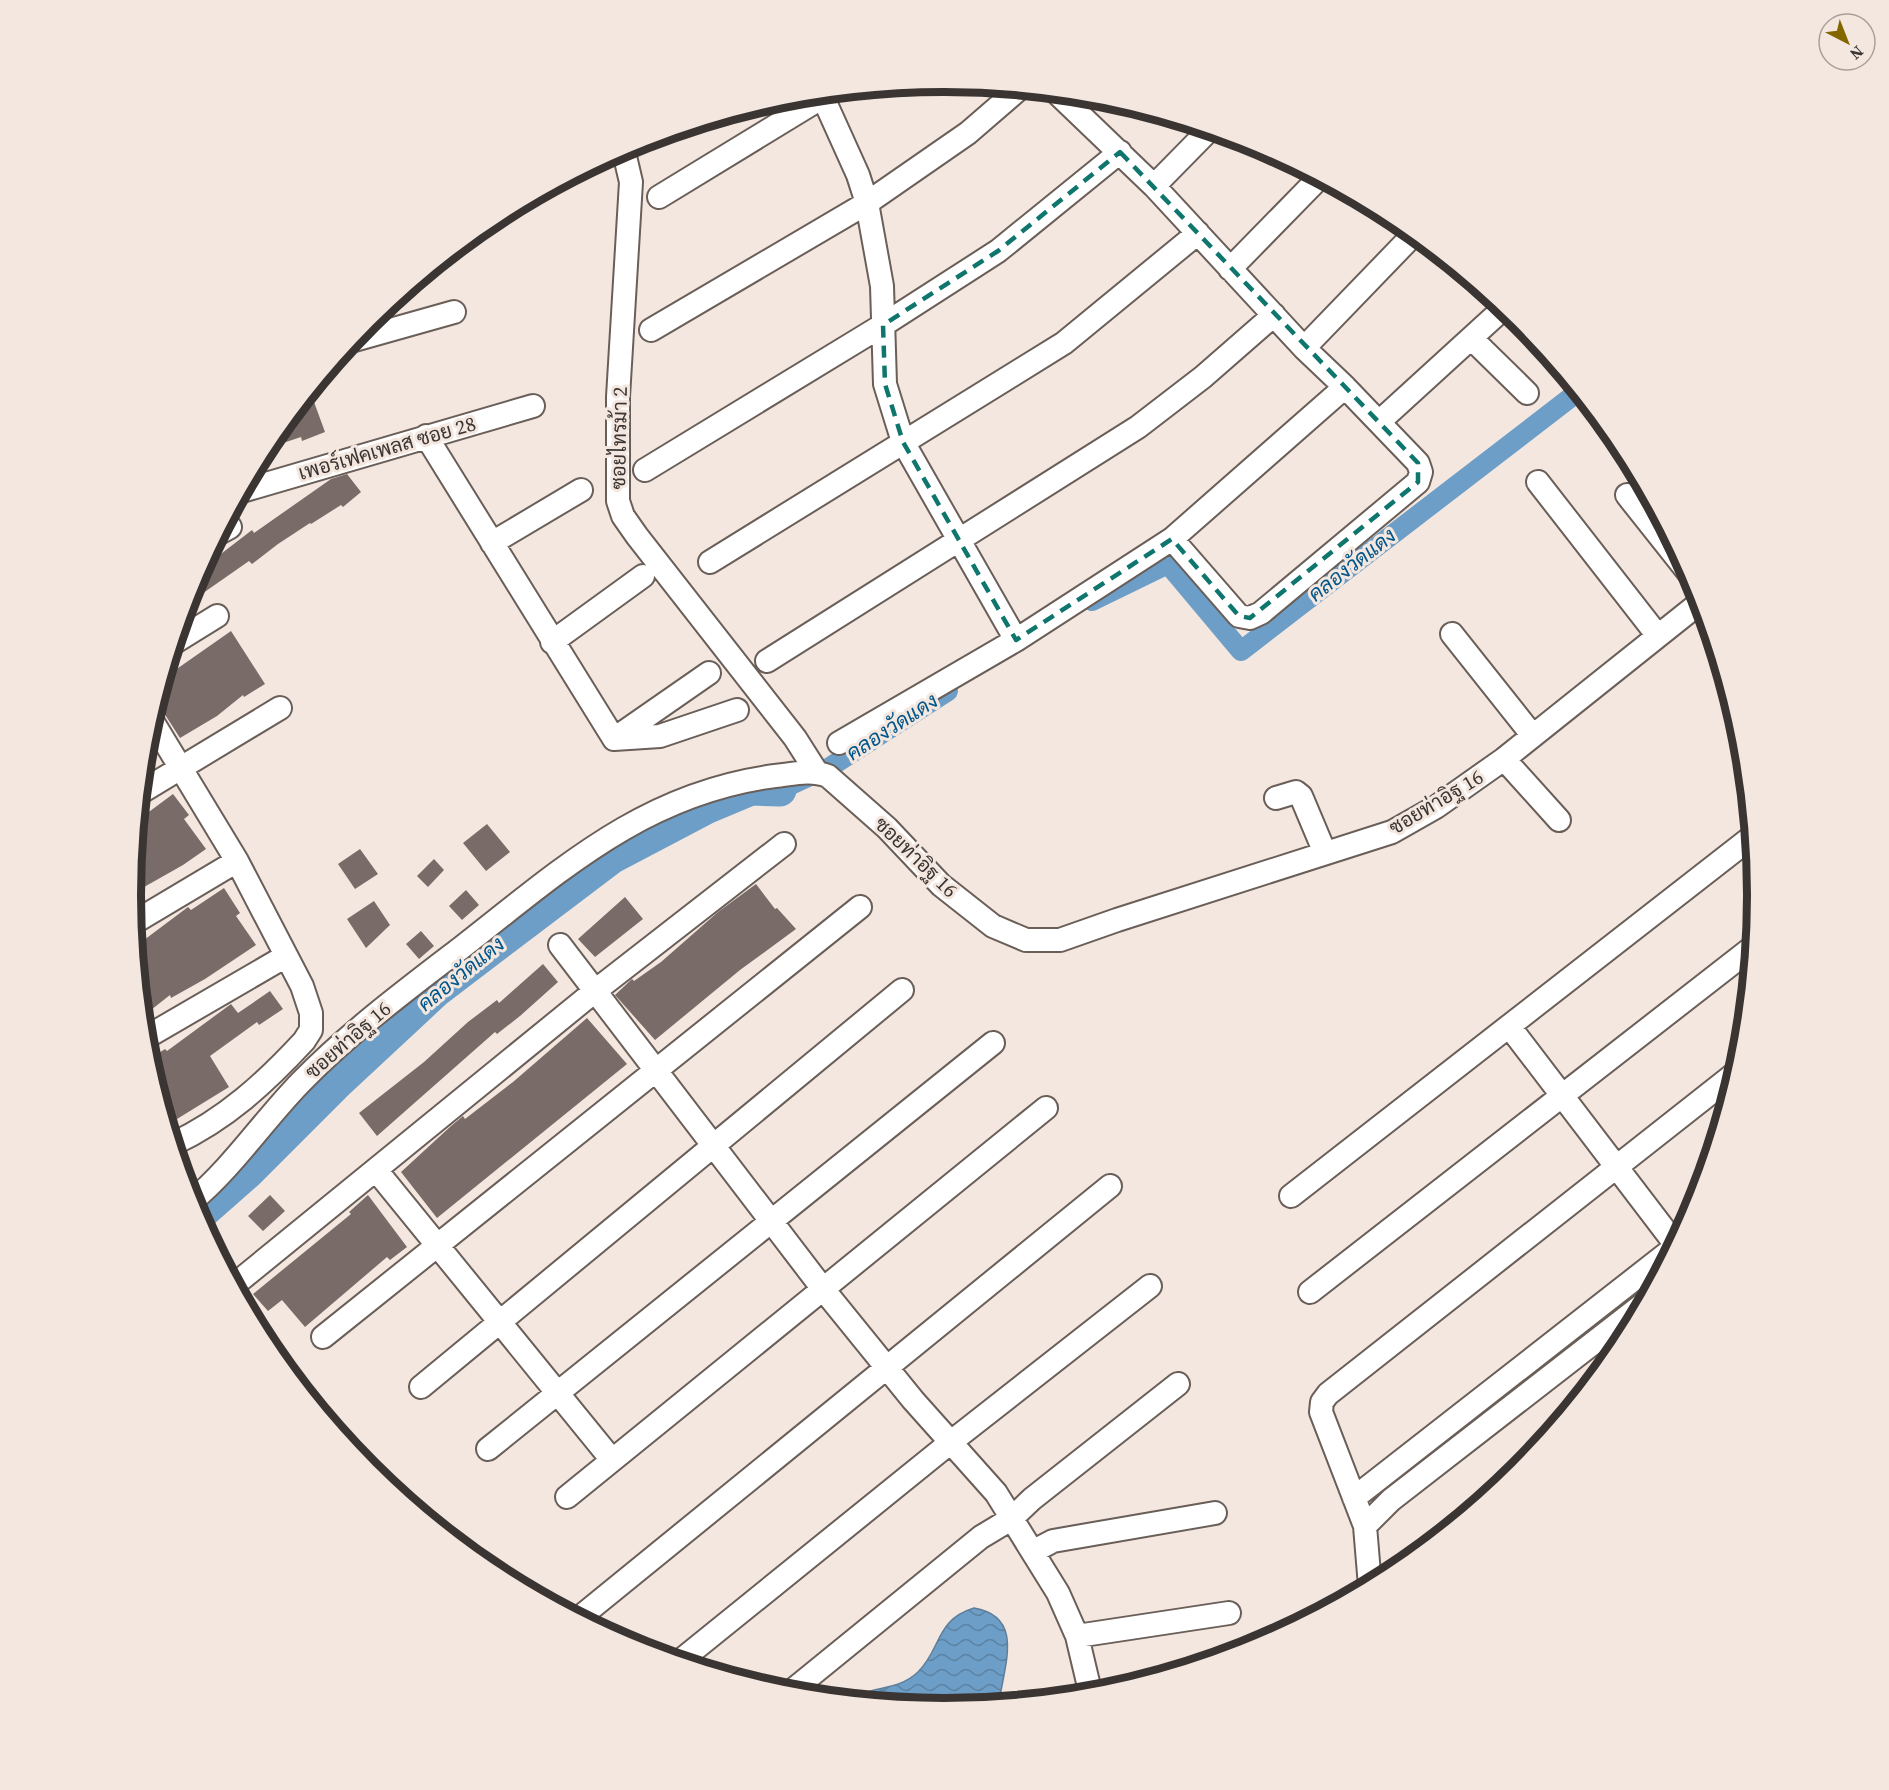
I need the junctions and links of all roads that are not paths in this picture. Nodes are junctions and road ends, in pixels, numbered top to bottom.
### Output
1 (1012, 94) edge
2 (828, 100) edge
3 (810, 103) edge
4 (1081, 104) edge
5 (1205, 135) edge
6 (1120, 152) junction
7 (625, 158) edge
8 (1315, 182) edge
9 (1154, 186) junction
10 (659, 197) dead end
11 (867, 203) junction
12 (1198, 233) junction
13 (1409, 240) edge
14 (1230, 269) junction
15 (454, 312) dead end
16 (1498, 313) edge
17 (1274, 315) junction
18 (884, 325) junction
19 (651, 330) dead end
20 (367, 336) edge
21 (1472, 339) junction
22 (1304, 348) junction
23 (1346, 387) junction
24 (1527, 393) dead end
25 (533, 406) dead end
26 (1379, 422) junction
27 (426, 436) junction
28 (903, 442) junction
29 (645, 470) dead end
30 (1538, 482) dead end
31 (253, 487) edge
32 (581, 490) dead end
33 (1627, 495) dead end
34 (1172, 539) junction
35 (959, 540) junction
36 (492, 543) junction
37 (1668, 547) edge
38 (711, 562) dead end
39 (643, 576) dead end
40 (1694, 607) edge
41 (217, 616) dead end
42 (1452, 634) dead end
43 (184, 636) edge
44 (1658, 636) junction
45 (1016, 640) junction
46 (552, 642) junction
47 (767, 661) dead end
48 (710, 673) dead end
49 (280, 708) dead end
50 (737, 710) dead end
51 (158, 730) edge
52 (1533, 736) junction
53 (614, 739) junction
54 (839, 743) dead end
55 (1504, 759) junction
56 (181, 768) junction
57 (816, 771) junction
58 (148, 788) edge
59 (1276, 798) dead end
60 (1559, 820) dead end
61 (1746, 841) edge
62 (784, 844) dead end
63 (1325, 853) junction
64 (237, 861) junction
65 (860, 907) dead end
66 (142, 918) edge
67 (560, 945) dead end
68 (1746, 953) edge
69 (286, 956) junction
70 (902, 990) dead end
71 (595, 991) junction
72 (1509, 1026) junction
73 (153, 1033) edge
74 (993, 1043) dead end
75 (655, 1070) junction
76 (1726, 1080) edge
77 (1563, 1096) junction
78 (1046, 1108) dead end
79 (180, 1141) edge
80 (713, 1146) junction
81 (1617, 1166) junction
82 (376, 1170) junction
83 (1110, 1186) dead end
84 (199, 1195) edge
85 (1292, 1196) dead end
86 (771, 1222) junction
87 (1670, 1239) edge
88 (437, 1245) junction
89 (1661, 1257) edge
90 (240, 1280) edge
91 (1150, 1286) dead end
92 (823, 1289) junction
93 (1310, 1293) dead end
94 (1629, 1316) edge
95 (500, 1322) junction
96 (323, 1337) dead end
97 (887, 1367) junction
98 (1178, 1384) dead end
99 (421, 1388) dead end
100 (558, 1393) junction
101 (1472, 1406) junction
102 (1488, 1425) junction
103 (951, 1442) junction
104 (488, 1449) dead end
105 (612, 1460) junction
106 (567, 1497) dead end
107 (1354, 1498) junction
108 (1215, 1513) dead end
109 (1011, 1519) junction
110 (1365, 1526) junction
111 (1034, 1551) junction
112 (1369, 1577) edge
113 (1229, 1613) dead end
114 (584, 1614) edge
115 (1077, 1636) junction
116 (686, 1656) edge
117 (799, 1685) edge
118 (1089, 1685) edge

1 - 11 street
2 - 11 street
3 - 10 street
4 - 6 street
5 - 9 street
6 - 9 street
6 - 18 street
7 - 57 street, ซอยไทรม้า 2
8 - 14 street
9 - 12 street
11 - 18 street
11 - 19 street
12 - 14 street
12 - 28 street
13 - 22 street
14 - 17 street
15 - 20 street
16 - 21 street
17 - 22 street
17 - 35 street
18 - 28 street
18 - 29 street
21 - 24 street
21 - 26 street
22 - 23 street
23 - 26 street
23 - 34 street
25 - 27 street, เพอร์เฟคเพลส ซอย 28
26 - 34 street
27 - 31 street, เพอร์เฟคเพลส ซอย 28
27 - 36 street
28 - 35 street
28 - 38 street
30 - 44 street
32 - 36 street
33 - 37 street
34 - 45 street
35 - 45 street
35 - 47 street
36 - 46 street
39 - 46 street
40 - 44 street, ซอยท่าอิฐ 16
41 - 43 street
42 - 52 street
44 - 52 street, ซอยท่าอิฐ 16
45 - 54 street
46 - 53 street
48 - 53 street
49 - 56 street
50 - 53 street
51 - 56 street
52 - 55 street, ซอยท่าอิฐ 16
55 - 60 street
55 - 63 street, ซอยท่าอิฐ 16
56 - 58 street
56 - 64 street
57 - 63 street, ซอยท่าอิฐ 16
57 - 84 street, ซอยท่าอิฐ 16
59 - 63 street
61 - 72 street
62 - 71 street
64 - 66 street
64 - 69 street
65 - 75 street
67 - 71 street
68 - 77 street
69 - 73 street
69 - 79 street
70 - 80 street
71 - 75 street
71 - 82 street
72 - 77 street
72 - 85 street
74 - 86 street
75 - 80 street
75 - 88 street
76 - 81 street
77 - 81 street
77 - 93 street
78 - 92 street
80 - 86 street
80 - 95 street
81 - 87 street
81 - 107 street
82 - 88 street
82 - 90 street
83 - 97 street
86 - 92 street
86 - 100 street
88 - 95 street
88 - 96 street
89 - 101 street
91 - 103 street
92 - 97 street
92 - 105 street
94 - 102 street
95 - 99 street
95 - 100 street
97 - 103 street
97 - 114 street
98 - 109 street
100 - 104 street
100 - 105 street
101 - 102 street
101 - 107 street
102 - 110 street
103 - 109 street
103 - 116 street
105 - 106 street
107 - 110 street
108 - 111 street
109 - 111 street
109 - 117 street
110 - 112 street
111 - 115 street
113 - 115 street
115 - 118 street

